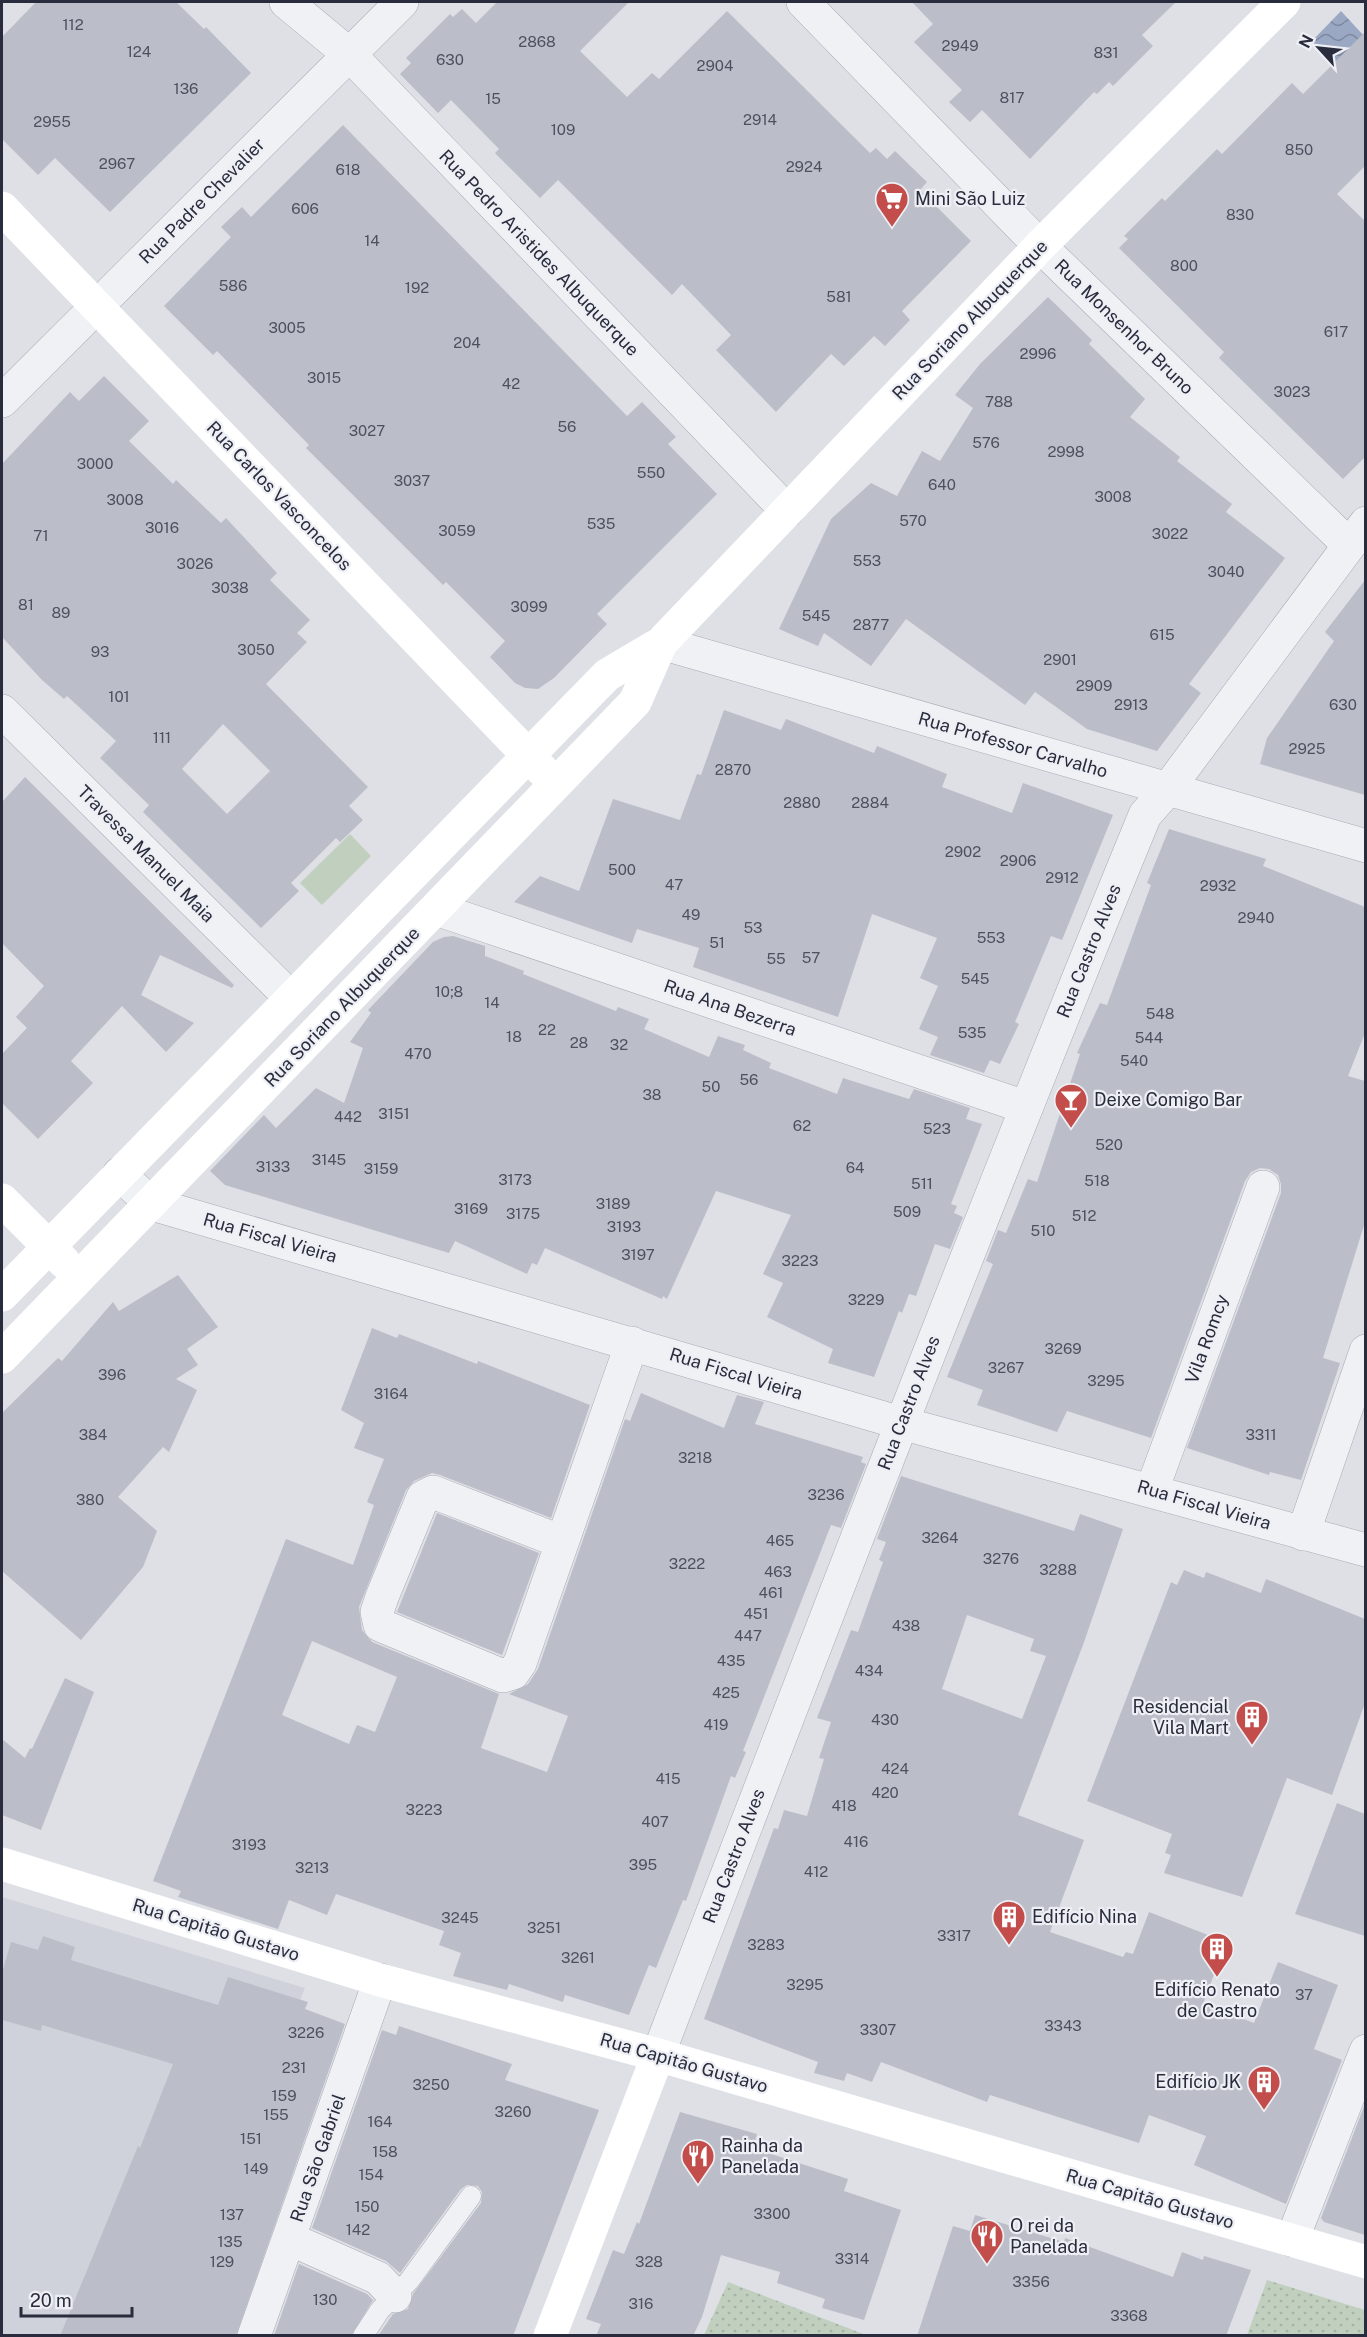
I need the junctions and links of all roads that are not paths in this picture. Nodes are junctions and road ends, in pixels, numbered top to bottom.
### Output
1 (286, 2) edge
2 (402, 2) edge
3 (802, 2) edge
4 (1284, 2) edge
5 (350, 55) junction
6 (2, 208) edge
7 (1040, 246) junction
8 (96, 306) junction
9 (2, 401) edge
10 (787, 511) junction
11 (1357, 534) edge
12 (661, 643) junction
13 (2, 711) edge
14 (527, 754) junction
15 (556, 784) junction
16 (1167, 790) junction
17 (1365, 846) edge
18 (436, 909) junction
19 (290, 997) junction
20 (1025, 1107) junction
21 (119, 1174) junction
22 (1263, 1187) dead end
23 (2, 1200) edge
24 (152, 1204) junction
25 (48, 1247) junction
26 (80, 1278) junction
27 (2, 1295) edge
28 (632, 1343) junction
29 (1365, 1351) edge
30 (2, 1357) edge
31 (901, 1423) junction
32 (1152, 1490) junction
33 (1303, 1534) junction
34 (562, 1542) junction
35 (1365, 1550) edge
36 (2, 1864) edge
37 (380, 1980) junction
38 (1365, 2050) edge
39 (658, 2055) junction
40 (471, 2196) dead end
41 (291, 2239) junction
42 (1292, 2240) junction
43 (1365, 2262) edge
44 (395, 2296) junction
45 (254, 2336) edge
46 (363, 2336) edge
47 (550, 2336) edge

1 - 5 street, Rua Pedro Aristides Albuquerque
2 - 5 street, Rua Padre Chevalier
3 - 7 street, Rua Monsenhor Bruno
4 - 7 main road, Rua Soriano Albuquerque
5 - 8 street, Rua Padre Chevalier
5 - 10 street, Rua Pedro Aristides Albuquerque
6 - 8 main road, Rua Carlos Vasconcelos
7 - 10 main road, Rua Soriano Albuquerque
7 - 11 street, Rua Monsenhor Bruno
8 - 9 street, Rua Padre Chevalier
8 - 14 main road, Rua Carlos Vasconcelos
10 - 12 main road, Rua Soriano Albuquerque
11 - 16 street, Rua Castro Alves
12 - 14 main road, Rua Soriano Albuquerque
12 - 15 main road, Rua Soriano Albuquerque
12 - 16 street, Rua Professor Carvalho
13 - 19 street, Travessa Manuel Maia
14 - 15 main road, Rua Carlos Vasconcelos
14 - 19 main road, Rua Soriano Albuquerque
15 - 18 main road, Rua Soriano Albuquerque
16 - 17 street, Rua Professor Carvalho
16 - 20 street, Rua Castro Alves
18 - 20 street, Rua Ana Bezerra
18 - 24 main road, Rua Soriano Albuquerque
19 - 21 main road, Rua Soriano Albuquerque
20 - 31 street, Rua Castro Alves
21 - 24 street, Rua Fiscal Vieira
21 - 25 main road, Rua Soriano Albuquerque
22 - 32 street, Vila Romcy
23 - 25 main road
24 - 26 main road, Rua Soriano Albuquerque
24 - 28 street, Rua Fiscal Vieira
25 - 26 main road
25 - 27 main road, Rua Soriano Albuquerque
26 - 30 main road, Rua Soriano Albuquerque
28 - 31 street, Rua Fiscal Vieira
28 - 34 street
29 - 33 street
31 - 32 street, Rua Fiscal Vieira
31 - 39 street, Rua Castro Alves
32 - 33 street, Rua Fiscal Vieira
33 - 35 street, Rua Fiscal Vieira
34 - 34 street
36 - 37 main road, Rua Capitão Gustavo
37 - 39 main road, Rua Capitão Gustavo
37 - 41 street, Rua São Gabriel
38 - 42 street
39 - 42 main road, Rua Capitão Gustavo
39 - 47 main road, Rua Castro Alves
40 - 44 lane
41 - 44 street
41 - 45 street, Rua São Gabriel
42 - 43 main road, Rua Capitão Gustavo
44 - 46 lane

